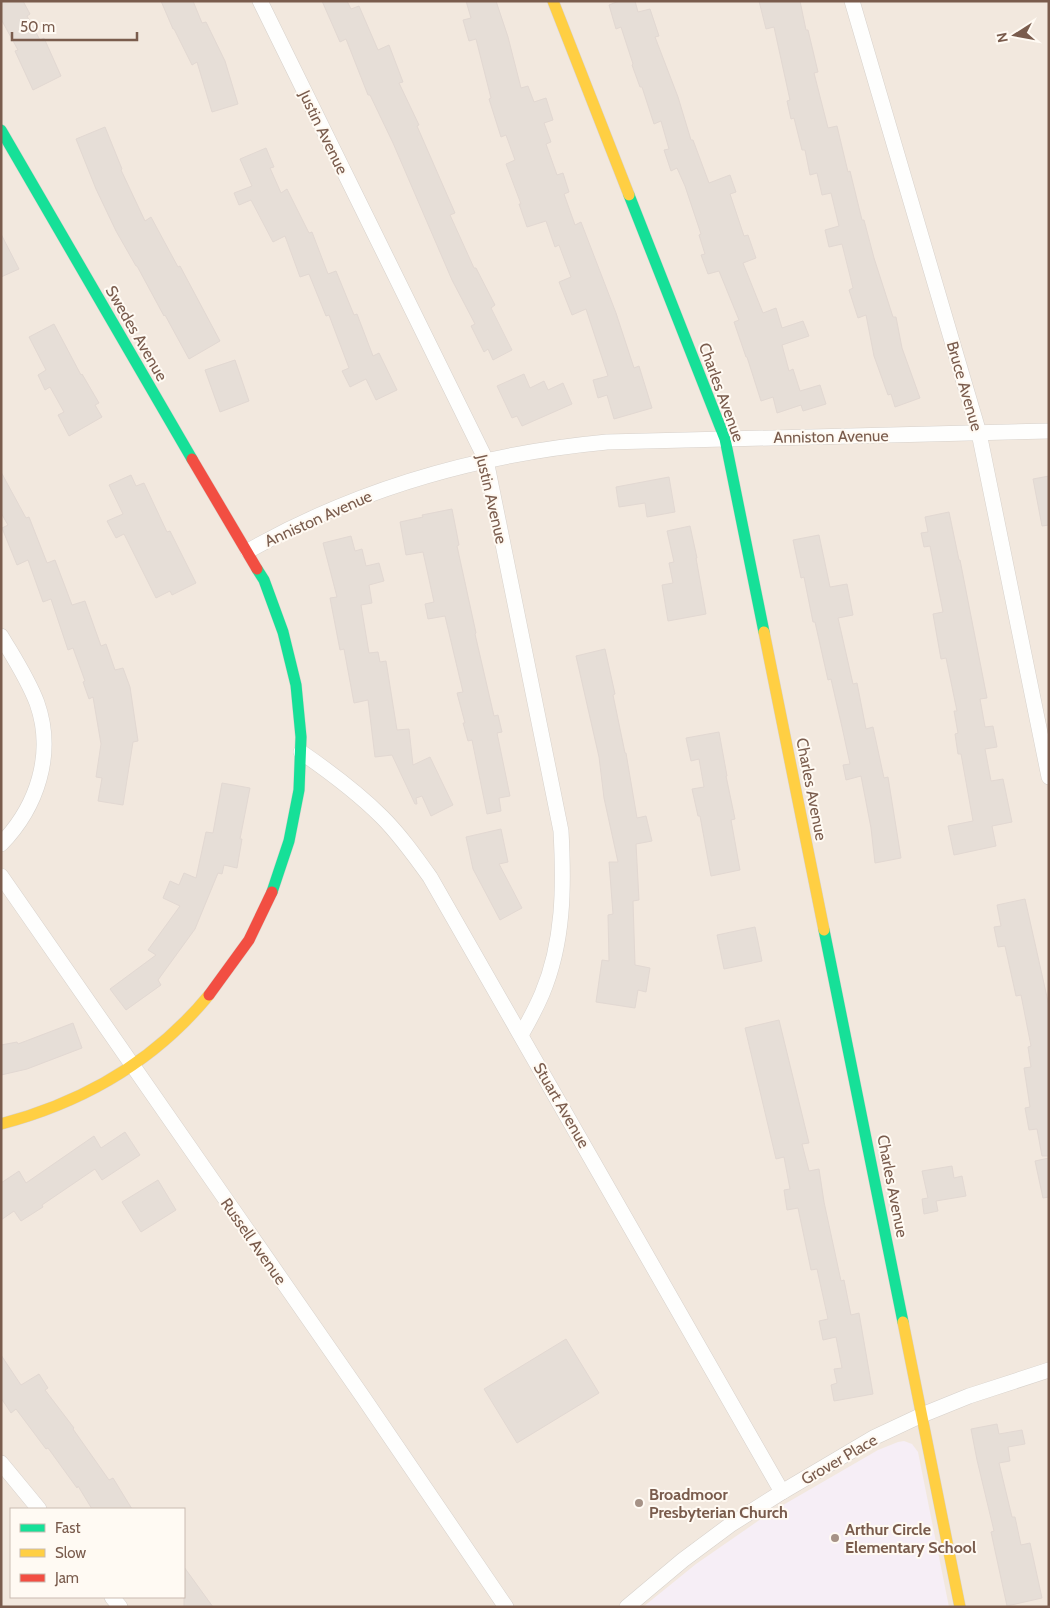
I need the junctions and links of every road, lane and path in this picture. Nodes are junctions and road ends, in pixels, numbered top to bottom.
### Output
1 (260, 1) edge
2 (553, 1) edge
3 (852, 1) edge
4 (1, 130) edge
5 (1049, 431) edge
6 (979, 433) junction
7 (725, 439) junction
8 (486, 460) junction
9 (248, 551) junction
10 (1, 636) edge
11 (301, 752) junction
12 (1049, 777) edge
13 (1, 844) edge
14 (1, 876) edge
15 (521, 1035) junction
16 (133, 1066) junction
17 (1, 1124) edge
18 (1049, 1370) edge
19 (922, 1415) junction
20 (1, 1463) edge
21 (782, 1492) junction
22 (38, 1508) edge
23 (506, 1607) edge
24 (626, 1607) edge
25 (960, 1607) edge

1 - 8 street, Justin Avenue
2 - 7 street, Charles Avenue
3 - 6 street, Bruce Avenue
4 - 9 street, Swedes Avenue
5 - 6 street, Anniston Avenue
6 - 7 street, Anniston Avenue
6 - 12 street, Bruce Avenue
7 - 8 street, Anniston Avenue
7 - 19 street, Charles Avenue
8 - 9 street, Anniston Avenue
8 - 15 street, Justin Avenue
9 - 11 street, Anniston Avenue
10 - 13 street
11 - 15 street, Stuart Avenue
11 - 16 street, Anniston Avenue
14 - 16 street, Russell Avenue
15 - 21 street, Stuart Avenue
16 - 17 street, Anniston Avenue
16 - 23 street, Russell Avenue
18 - 19 street, Grover Place
19 - 21 street, Grover Place
19 - 25 street, Charles Avenue
20 - 22 street
21 - 24 street, Grover Place

